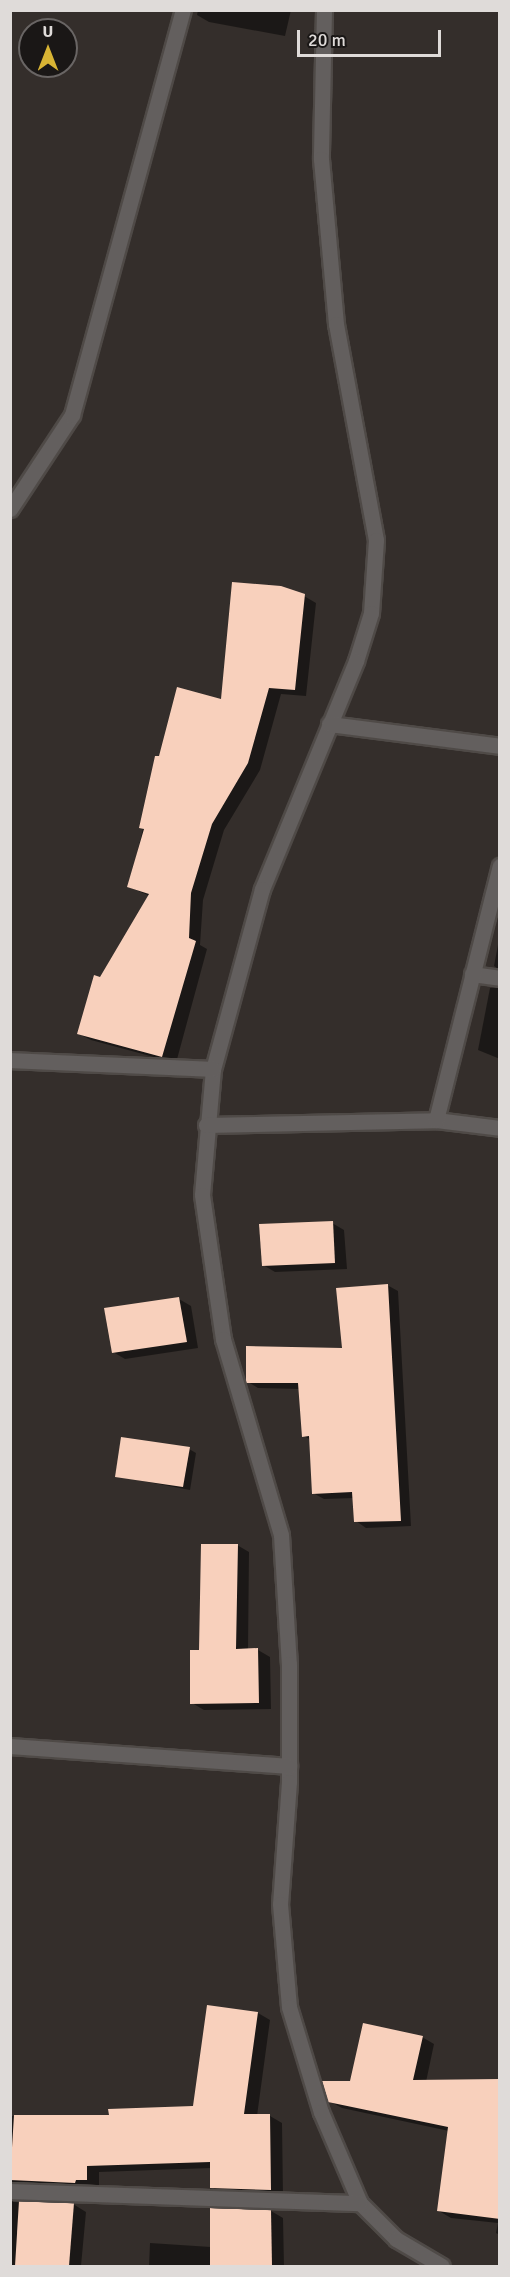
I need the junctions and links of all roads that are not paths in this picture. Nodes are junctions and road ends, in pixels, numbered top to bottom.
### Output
1 (183, 10) edge
2 (324, 10) edge
3 (10, 509) edge
4 (328, 724) junction
5 (500, 746) edge
6 (500, 866) edge
7 (472, 974) junction
8 (500, 978) edge
9 (10, 1060) edge
10 (213, 1070) junction
11 (436, 1120) junction
12 (206, 1125) junction
13 (500, 1128) edge
14 (10, 1746) edge
15 (290, 1766) junction
16 (10, 2191) edge
17 (360, 2204) junction
18 (442, 2266) edge

1 - 3 street
2 - 4 street
4 - 5 street
4 - 10 street
6 - 7 street
7 - 8 street
7 - 11 street
9 - 10 street
10 - 12 street
11 - 12 street
11 - 13 street
12 - 15 street
14 - 15 street
15 - 17 street
16 - 17 street
17 - 18 street

